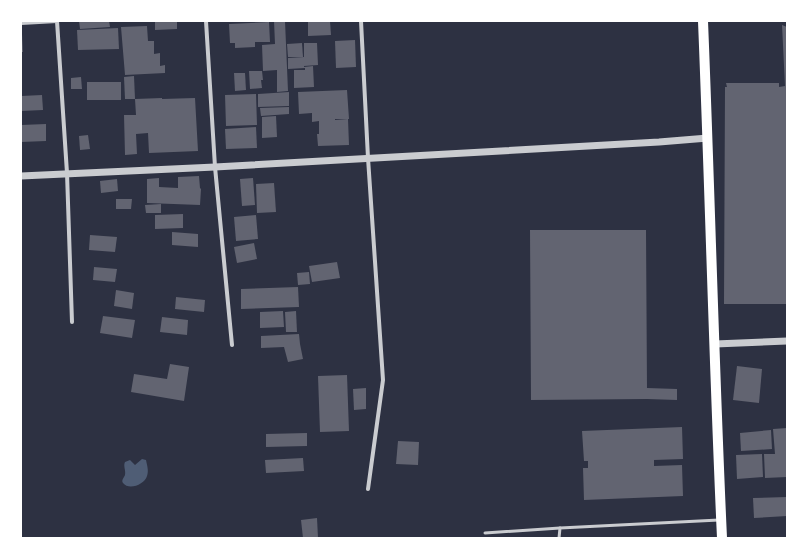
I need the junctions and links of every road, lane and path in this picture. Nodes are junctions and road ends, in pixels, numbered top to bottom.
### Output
1 (57, 21) edge
2 (206, 21) edge
3 (361, 21) edge
4 (703, 21) edge
5 (21, 23) edge
6 (708, 138) junction
7 (368, 158) junction
8 (215, 167) junction
9 (67, 173) junction
10 (21, 176) edge
11 (72, 322) dead end
12 (787, 340) edge
13 (715, 344) junction
14 (232, 345) dead end
15 (368, 489) dead end
16 (721, 520) junction
17 (560, 528) junction
18 (485, 533) dead end
19 (559, 538) edge
20 (722, 538) edge

1 - 5 street
1 - 9 street
2 - 8 street
3 - 7 street
4 - 6 main road
6 - 7 street
6 - 13 main road
7 - 8 street
7 - 15 street
8 - 9 street
8 - 14 street
9 - 10 street
9 - 11 street
12 - 13 street
13 - 16 main road
16 - 17 lane
16 - 20 main road
17 - 18 lane
17 - 19 lane

